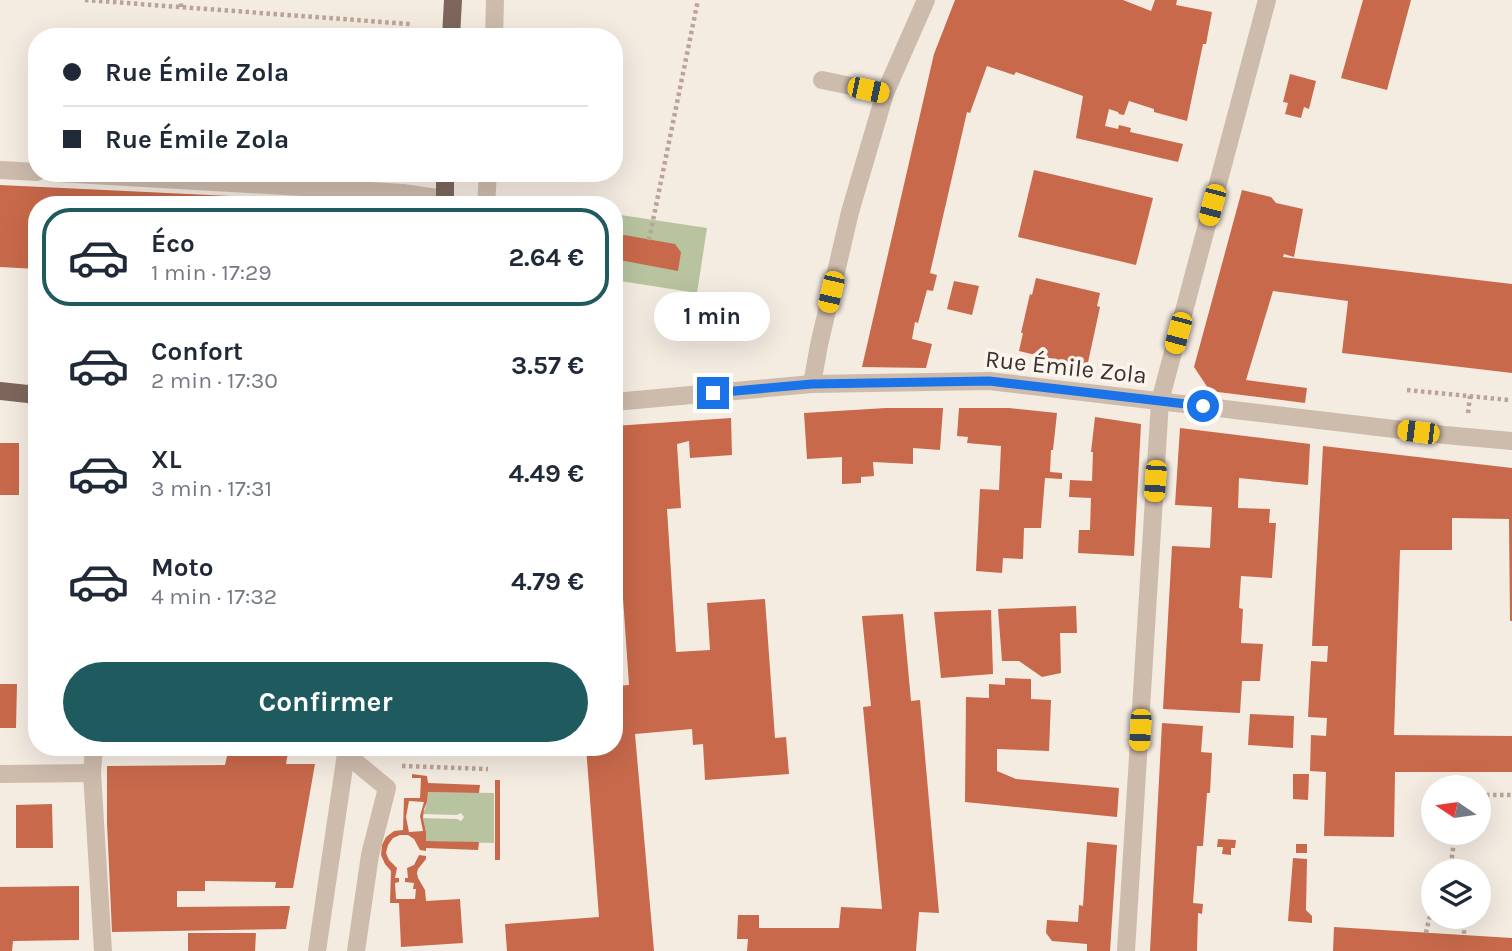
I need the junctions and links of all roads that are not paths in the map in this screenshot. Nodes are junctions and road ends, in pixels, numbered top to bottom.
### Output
1 (453, 0) edge
2 (495, 0) edge
3 (926, 0) edge
4 (1267, 0) edge
5 (451, 28) edge
6 (494, 28) edge
7 (822, 80) dead end
8 (885, 93) junction
9 (0, 170) edge
10 (28, 172) edge
11 (217, 182) edge
12 (417, 196) edge
13 (812, 384) junction
14 (0, 391) edge
15 (28, 394) edge
16 (623, 401) edge
17 (1160, 401) junction
18 (1512, 440) edge
19 (93, 756) edge
20 (345, 756) edge
21 (352, 756) edge
22 (0, 774) edge
23 (92, 774) junction
24 (103, 951) edge
25 (317, 951) edge
26 (356, 951) edge
27 (1126, 951) edge

1 - 5 main road
2 - 6 street
3 - 8 street
4 - 17 street
7 - 8 street
8 - 13 street
9 - 10 street
11 - 12 street
13 - 16 street, Rue Émile Zola
13 - 17 street, Rue Émile Zola
14 - 15 main road
17 - 18 street, Rue Émile Zola
17 - 27 street
19 - 23 street
20 - 25 street
21 - 26 street
22 - 23 street
23 - 24 street

